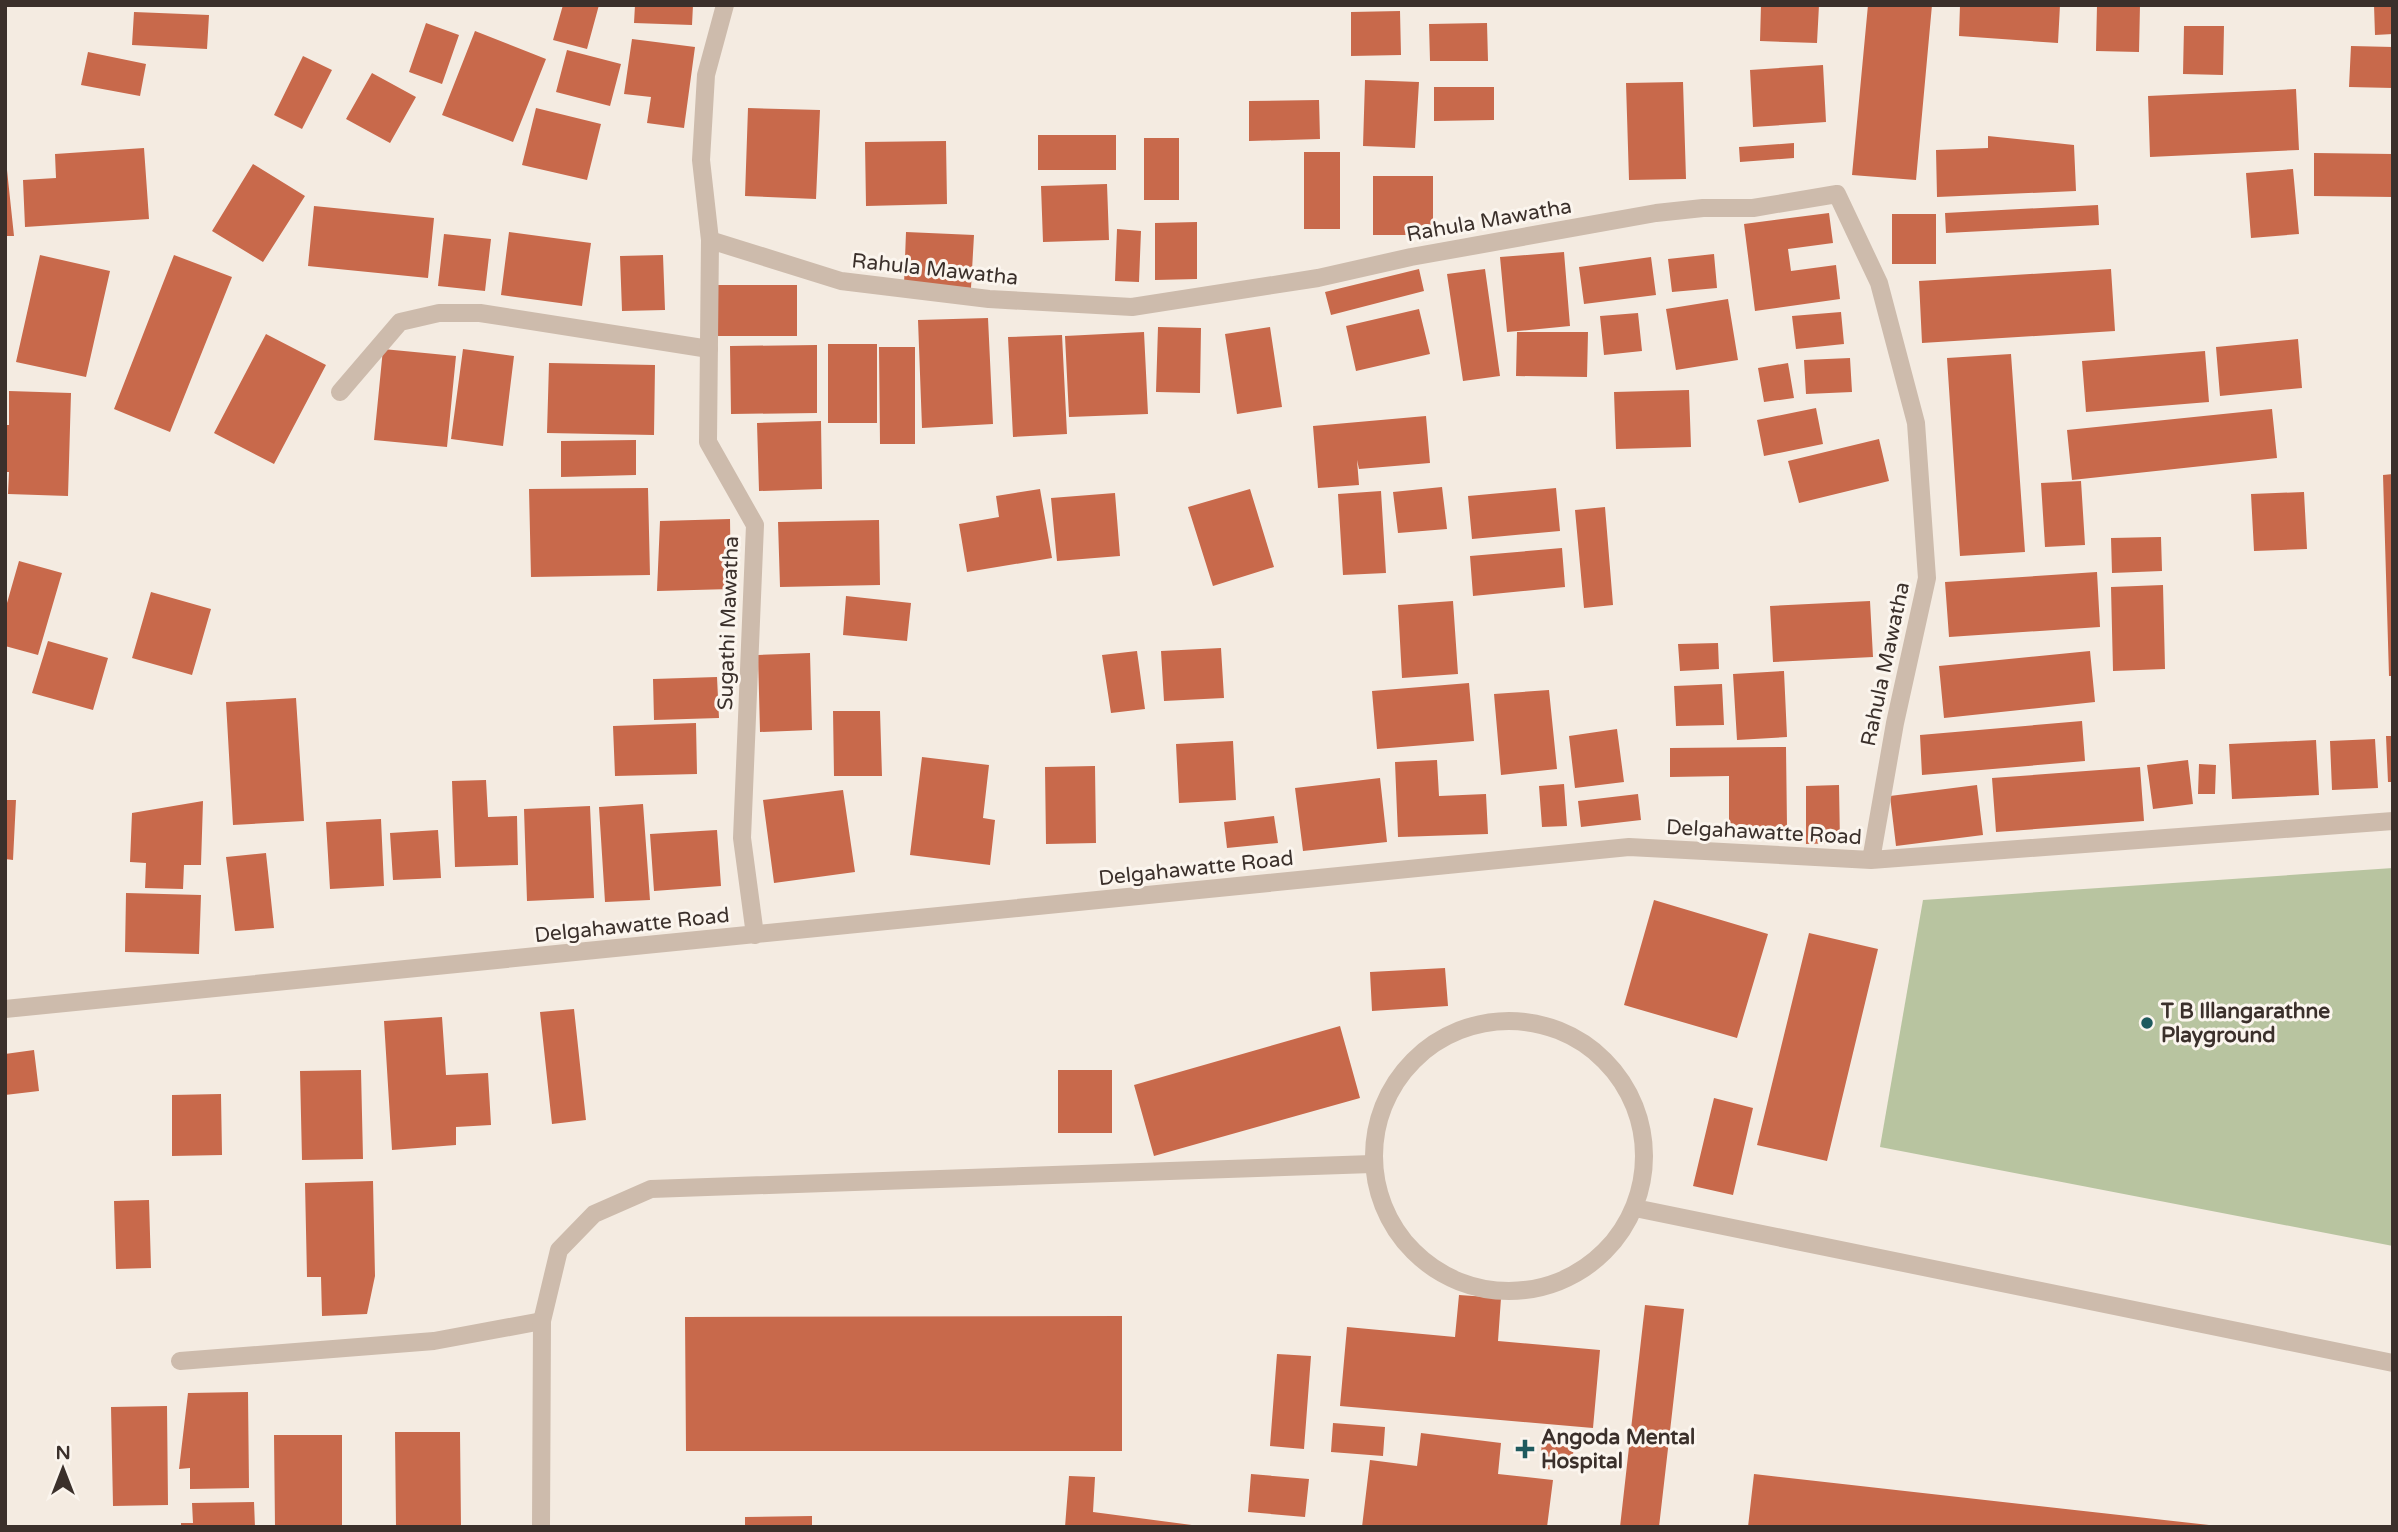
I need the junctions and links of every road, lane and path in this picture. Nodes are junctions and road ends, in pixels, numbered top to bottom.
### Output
1 (724, 5) edge
2 (710, 240) junction
3 (709, 348) junction
4 (340, 392) dead end
5 (2393, 821) edge
6 (1871, 860) junction
7 (755, 935) junction
8 (5, 1009) edge
9 (1372, 1164) junction
10 (1635, 1208) junction
11 (542, 1321) junction
12 (180, 1361) dead end
13 (2393, 1363) edge
14 (541, 1527) edge

1 - 2 street
2 - 3 street, Sugathi Mawatha
2 - 6 street, Rahula Mawatha
3 - 4 street
3 - 7 street, Sugathi Mawatha
5 - 6 street, Delgahawatte Road
6 - 7 street, Delgahawatte Road
7 - 8 street, Delgahawatte Road
9 - 10 street
9 - 10 street
9 - 11 street
10 - 13 street
11 - 12 street
11 - 14 street

